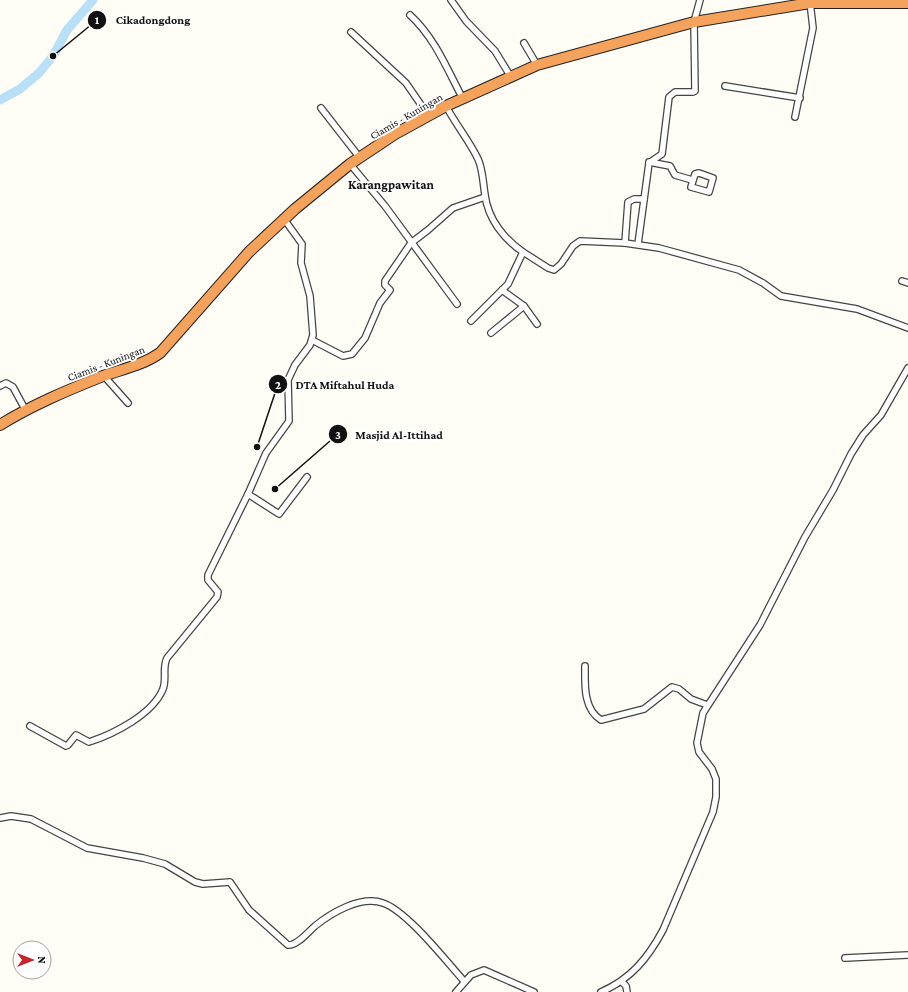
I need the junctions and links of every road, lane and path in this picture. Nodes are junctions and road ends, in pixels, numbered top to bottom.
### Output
1 (451, 0) edge
2 (700, 0) edge
3 (832, 1) edge
4 (810, 2) edge
5 (908, 3) edge
6 (410, 15) dead end
7 (694, 22) junction
8 (351, 32) dead end
9 (524, 43) dead end
10 (537, 65) junction
11 (511, 77) junction
12 (725, 86) dead end
13 (800, 98) junction
14 (463, 100) junction
15 (446, 106) junction
16 (321, 108) dead end
17 (428, 115) junction
18 (795, 117) dead end
19 (360, 158) junction
20 (649, 162) junction
21 (350, 164) junction
22 (692, 180) dead end
23 (485, 197) junction
24 (644, 199) junction
25 (284, 219) junction
26 (411, 243) junction
27 (625, 243) junction
28 (638, 244) junction
29 (523, 252) junction
30 (502, 290) junction
31 (457, 304) dead end
32 (524, 306) junction
33 (471, 322) dead end
34 (537, 324) dead end
35 (908, 328) edge
36 (491, 333) dead end
37 (312, 340) junction
38 (908, 370) edge
39 (104, 376) junction
40 (0, 386) edge
41 (128, 403) dead end
42 (26, 411) junction
43 (0, 425) edge
44 (307, 477) dead end
45 (248, 494) junction
46 (585, 666) dead end
47 (707, 705) junction
48 (30, 726) dead end
49 (0, 818) edge
50 (908, 955) edge
51 (845, 958) dead end
52 (464, 981) junction
53 (622, 982) junction
54 (456, 992) edge
55 (534, 992) edge
56 (601, 992) edge
57 (628, 992) edge

1 - 11 street
2 - 7 street
3 - 4 highway, Ciamis - Kuningan
3 - 5 highway, Ciamis - Kuningan
4 - 7 highway, Ciamis - Kuningan
4 - 13 street
6 - 14 street
7 - 10 highway, Ciamis - Kuningan
7 - 20 street
8 - 17 street
9 - 10 street
10 - 11 highway, Ciamis - Kuningan
11 - 14 highway, Ciamis - Kuningan
12 - 13 street
13 - 18 street
14 - 15 highway, Ciamis - Kuningan
15 - 17 highway, Ciamis - Kuningan
15 - 23 street
16 - 19 street
17 - 19 highway, Ciamis - Kuningan
19 - 21 highway, Ciamis - Kuningan
20 - 22 street
20 - 24 street
21 - 25 highway, Ciamis - Kuningan
21 - 26 street
23 - 26 street
23 - 29 street
24 - 27 street
24 - 28 street
25 - 37 street
25 - 39 highway, Ciamis - Kuningan
26 - 31 street
26 - 37 street
27 - 28 street
27 - 29 street
28 - 35 street
29 - 30 street
30 - 32 street
30 - 33 street
32 - 34 street
32 - 36 street
37 - 45 street
38 - 47 street
39 - 41 street
39 - 42 highway, Ciamis - Kuningan
40 - 42 street
42 - 43 highway, Ciamis - Kuningan
44 - 45 street
45 - 48 street
46 - 47 street
47 - 53 street
49 - 52 street
50 - 51 street
52 - 54 street
52 - 55 street
53 - 56 street
53 - 57 street

